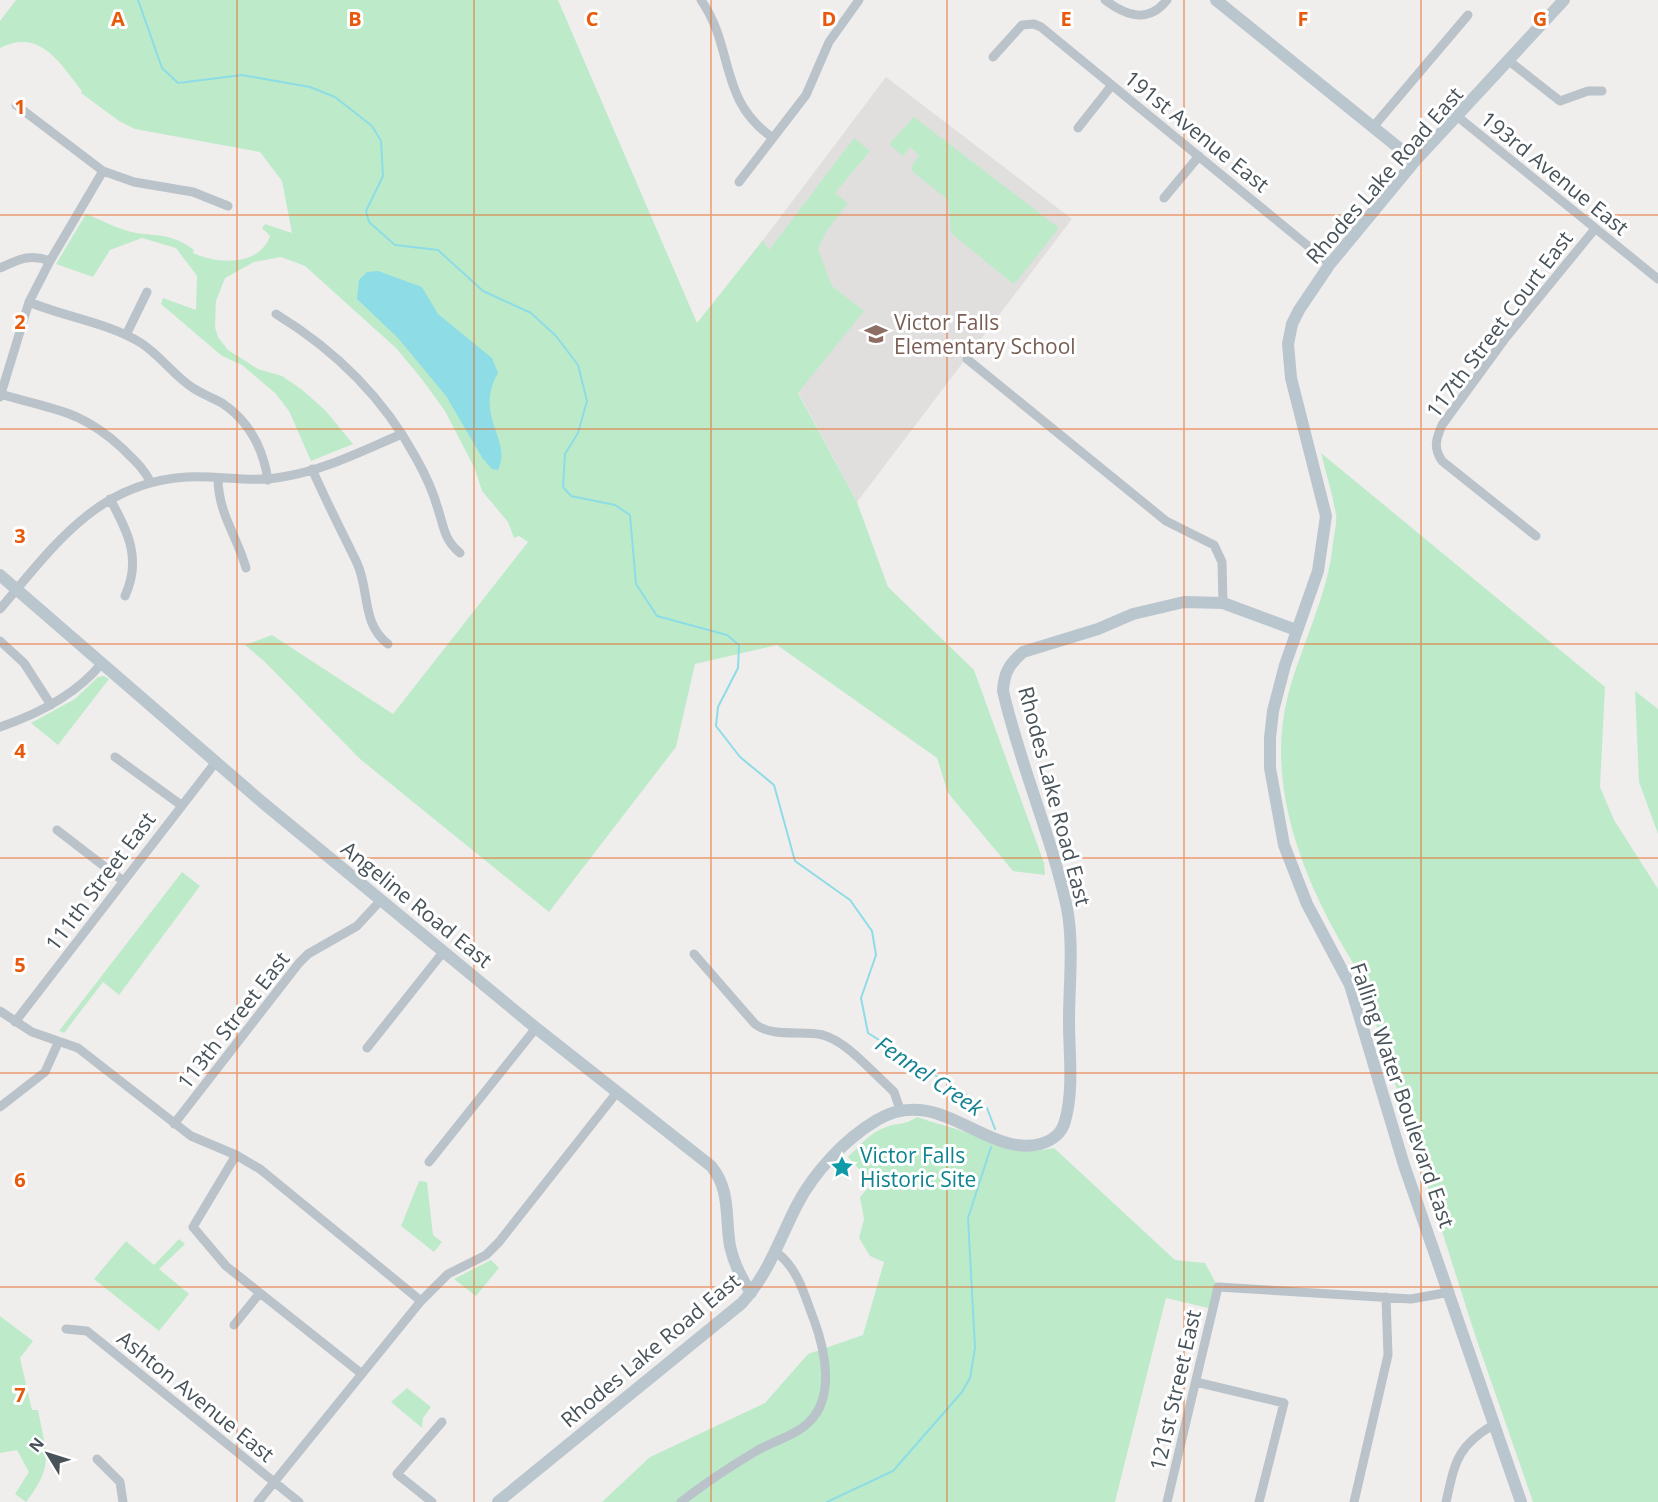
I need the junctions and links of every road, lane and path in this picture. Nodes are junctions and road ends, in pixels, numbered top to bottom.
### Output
1 (701, 0) edge
2 (859, 0) edge
3 (1105, 0) edge
4 (1167, 0) edge
5 (1216, 0) edge
6 (1564, 0) edge
7 (1468, 15) dead end
8 (993, 57) dead end
9 (1509, 61) junction
10 (1112, 86) junction
11 (1602, 91) dead end
12 (16, 105) dead end
13 (1458, 117) junction
14 (1078, 128) dead end
15 (1373, 128) junction
16 (773, 138) junction
17 (1199, 156) junction
18 (1415, 161) junction
19 (104, 171) junction
20 (739, 182) dead end
21 (1164, 198) dead end
22 (228, 206) dead end
23 (1594, 230) junction
24 (50, 261) junction
25 (1330, 264) junction
26 (0, 268) edge
27 (1658, 279) edge
28 (147, 292) dead end
29 (29, 302) junction
30 (276, 314) dead end
31 (126, 335) junction
32 (967, 359) dead end
33 (1, 395) edge
34 (402, 435) junction
35 (312, 470) junction
36 (218, 478) junction
37 (268, 480) junction
38 (151, 483) junction
39 (110, 499) junction
40 (1536, 536) dead end
41 (460, 553) dead end
42 (246, 568) dead end
43 (0, 575) edge
44 (17, 590) junction
45 (125, 596) dead end
46 (1223, 603) junction
47 (0, 609) edge
48 (1296, 630) junction
49 (0, 641) edge
50 (388, 644) dead end
51 (102, 663) junction
52 (51, 705) junction
53 (0, 727) edge
54 (115, 756) dead end
55 (215, 763) junction
56 (181, 806) junction
57 (57, 830) dead end
58 (122, 880) junction
59 (381, 900) junction
60 (444, 951) junction
61 (694, 954) dead end
62 (0, 1011) edge
63 (15, 1022) junction
64 (536, 1028) junction
65 (58, 1042) junction
66 (367, 1048) dead end
67 (618, 1091) junction
68 (0, 1107) edge
69 (901, 1112) junction
70 (174, 1124) junction
71 (236, 1155) junction
72 (429, 1162) dead end
73 (777, 1253) junction
74 (1450, 1292) junction
75 (751, 1293) junction
76 (259, 1294) junction
77 (1386, 1297) junction
78 (421, 1301) junction
79 (234, 1325) dead end
80 (66, 1329) dead end
81 (362, 1374) junction
82 (1196, 1382) junction
83 (442, 1422) dead end
84 (1493, 1425) junction
85 (97, 1459) dead end
86 (274, 1482) junction
87 (123, 1502) edge
88 (258, 1502) edge
89 (298, 1502) edge
90 (432, 1502) edge
91 (498, 1502) edge
92 (681, 1502) edge
93 (1167, 1502) edge
94 (1259, 1502) edge
95 (1354, 1502) edge
96 (1446, 1502) edge
97 (1521, 1502) edge

1 - 16 street
2 - 16 street
3 - 4 street
5 - 15 street
6 - 9 street, Rhodes Lake Road East
7 - 15 street
8 - 10 street, 191st Avenue East
9 - 11 street
9 - 13 street, Rhodes Lake Road East
10 - 14 street
10 - 17 street, 191st Avenue East
12 - 19 street
13 - 18 street, Rhodes Lake Road East
13 - 23 street, 193rd Avenue East
15 - 18 street
16 - 20 street
17 - 21 street
17 - 25 street, 191st Avenue East
18 - 25 street, Rhodes Lake Road East
19 - 22 street
19 - 24 street
23 - 27 street, 193rd Avenue East
23 - 40 street, 117th Street Court East
24 - 26 street
24 - 29 street
25 - 48 street, Rhodes Lake Road East
28 - 31 street
29 - 31 street
29 - 33 street
30 - 34 street
31 - 37 street
32 - 46 street
33 - 38 street
34 - 35 street
34 - 41 street
35 - 37 street
35 - 50 street
36 - 37 street
36 - 38 street
36 - 42 street
38 - 39 street
39 - 44 street
39 - 45 street
43 - 44 street, Angeline Road East
44 - 47 street
44 - 51 street, Angeline Road East
46 - 48 street, Rhodes Lake Road East
46 - 69 street, Rhodes Lake Road East
48 - 74 street, Falling Water Boulevard East
49 - 52 street
51 - 52 street
51 - 55 street, Angeline Road East
52 - 53 street
54 - 56 street
55 - 56 street, 111th Street East
55 - 59 street, Angeline Road East
56 - 58 street, 111th Street East
57 - 58 street
58 - 63 street, 111th Street East
59 - 60 street, Angeline Road East
59 - 70 street, 113th Street East
60 - 64 street, Angeline Road East
60 - 66 street
61 - 69 street
62 - 63 street
63 - 65 street
64 - 67 street, Angeline Road East
64 - 72 street
65 - 68 street
65 - 70 street
67 - 75 street, Angeline Road East
67 - 78 street
69 - 73 street, Rhodes Lake Road East
70 - 71 street
71 - 76 street
71 - 78 street
73 - 75 street, Rhodes Lake Road East
73 - 92 street
74 - 77 street
74 - 84 street, Falling Water Boulevard East
75 - 91 street, Rhodes Lake Road East
76 - 79 street
76 - 81 street
77 - 82 street, 121st Street East
77 - 95 street
78 - 81 street
80 - 86 street, Ashton Avenue East
81 - 86 street
82 - 93 street, 121st Street East
82 - 94 street
83 - 90 street
84 - 96 street
84 - 97 street, Falling Water Boulevard East
85 - 87 street
86 - 88 street
86 - 89 street, Ashton Avenue East

